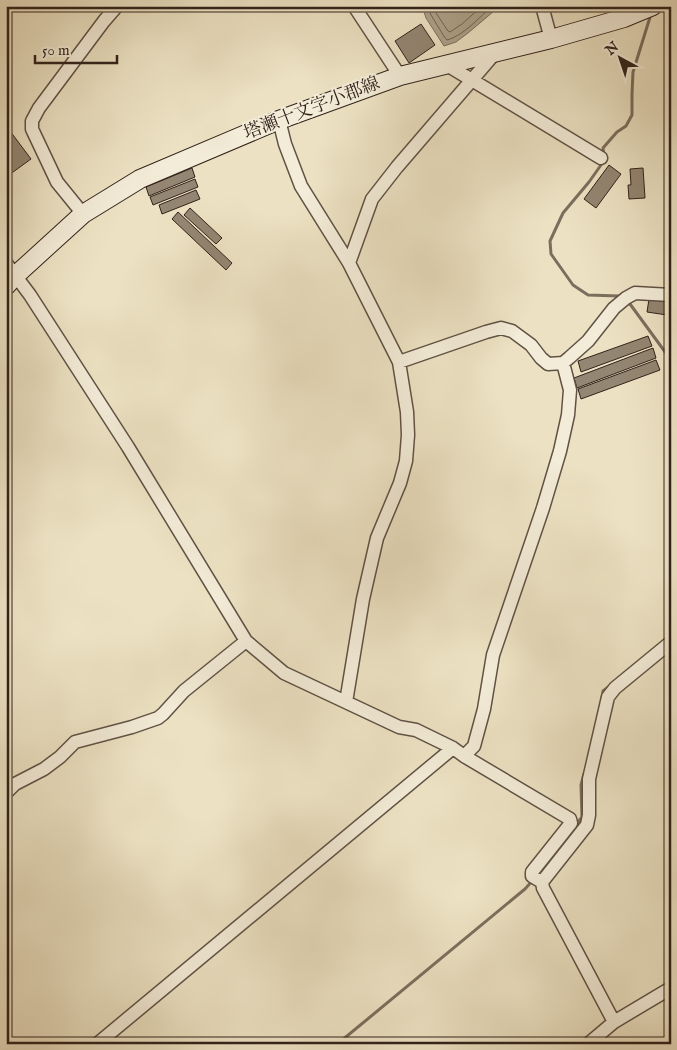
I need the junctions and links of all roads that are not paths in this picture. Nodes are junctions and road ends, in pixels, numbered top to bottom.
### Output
1 (117, 6) edge
2 (354, 6) edge
3 (542, 6) edge
4 (654, 6) edge
5 (550, 40) junction
6 (495, 53) junction
7 (447, 65) junction
8 (400, 76) junction
9 (472, 79) junction
10 (279, 120) junction
11 (601, 158) dead end
12 (83, 214) junction
13 (348, 262) junction
14 (10, 274) edge
15 (671, 295) edge
16 (399, 362) junction
17 (563, 363) junction
18 (246, 641) junction
19 (671, 642) edge
20 (346, 702) junction
21 (453, 748) junction
22 (464, 756) junction
23 (6, 792) edge
24 (542, 882) junction
25 (671, 988) edge
26 (614, 1022) junction
27 (97, 1044) edge
28 (588, 1044) edge

1 - 12 street
2 - 8 street
3 - 5 street
4 - 5 main road, 塔瀬十文字小郡線
5 - 6 main road, 塔瀬十文字小郡線
6 - 7 main road, 塔瀬十文字小郡線
6 - 9 street
7 - 8 main road, 塔瀬十文字小郡線
7 - 9 street
8 - 10 main road, 塔瀬十文字小郡線
9 - 11 street
9 - 13 street
10 - 12 main road, 塔瀬十文字小郡線
10 - 13 street
12 - 14 main road, 塔瀬十文字小郡線
13 - 16 street
14 - 18 street
15 - 17 street
16 - 17 street
16 - 20 street
17 - 22 street
18 - 20 street
18 - 23 street
19 - 24 street
20 - 21 street
21 - 22 street
21 - 27 street
22 - 24 street
24 - 26 street
25 - 26 street
26 - 28 street

